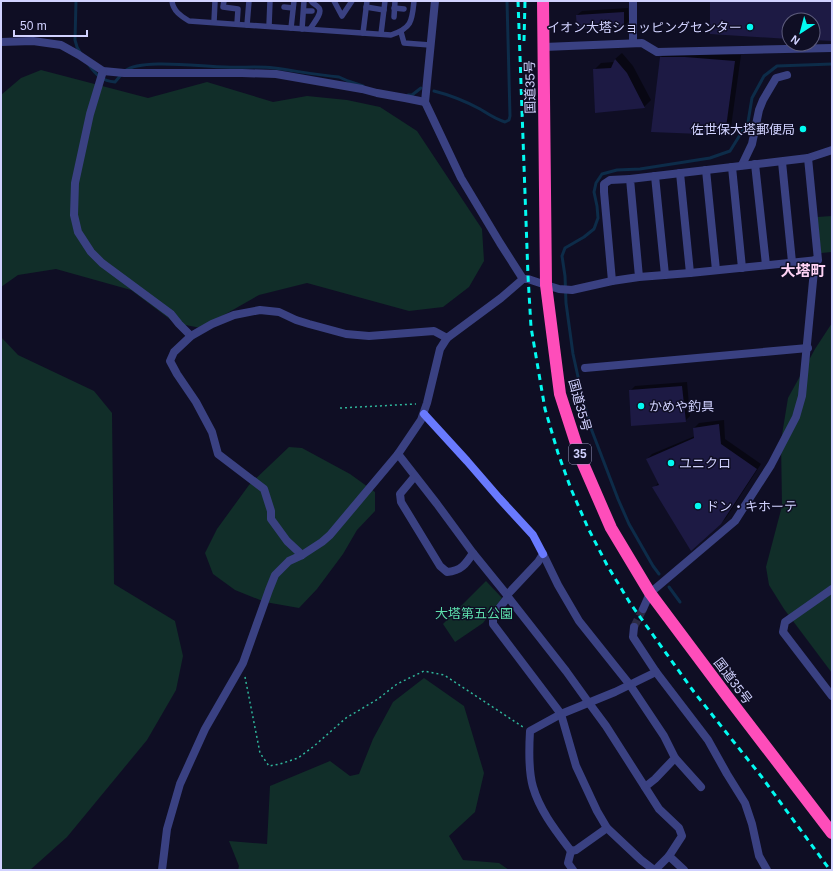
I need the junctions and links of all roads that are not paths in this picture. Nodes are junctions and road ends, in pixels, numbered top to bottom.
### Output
1 (172, 1) edge
2 (216, 1) edge
3 (224, 1) edge
4 (249, 1) edge
5 (270, 1) edge
6 (294, 1) edge
7 (304, 1) edge
8 (311, 1) edge
9 (334, 1) edge
10 (352, 1) edge
11 (385, 1) edge
12 (395, 1) edge
13 (414, 1) edge
14 (435, 1) edge
15 (543, 1) edge
16 (633, 1) edge
17 (366, 4) edge
18 (284, 7) dead end
19 (293, 8) junction
20 (394, 8) junction
21 (404, 9) dead end
22 (384, 10) junction
23 (304, 11) junction
24 (312, 12) dead end
25 (394, 17) dead end
26 (214, 22) junction
27 (237, 24) junction
28 (247, 25) junction
29 (269, 26) junction
30 (291, 28) junction
31 (302, 28) junction
32 (310, 29) junction
33 (401, 32) junction
34 (363, 33) junction
35 (381, 34) junction
36 (1, 42) edge
37 (633, 43) junction
38 (430, 45) junction
39 (544, 47) junction
40 (832, 48) edge
41 (103, 71) junction
42 (787, 75) dead end
43 (425, 102) junction
44 (832, 150) edge
45 (808, 158) junction
46 (782, 162) junction
47 (755, 164) junction
48 (742, 165) junction
49 (732, 167) junction
50 (706, 170) junction
51 (680, 173) junction
52 (655, 176) junction
53 (630, 179) junction
54 (815, 260) junction
55 (792, 262) junction
56 (766, 265) junction
57 (742, 268) junction
58 (716, 270) junction
59 (690, 273) junction
60 (665, 275) junction
61 (639, 277) junction
62 (523, 279) junction
63 (612, 280) junction
64 (546, 285) junction
65 (191, 336) junction
66 (447, 338) junction
67 (808, 348) junction
68 (585, 368) dead end
69 (424, 414) junction
70 (398, 454) junction
71 (415, 476) junction
72 (473, 553) junction
73 (543, 554) junction
74 (302, 555) junction
75 (832, 589) edge
76 (650, 592) junction
77 (508, 596) junction
78 (644, 609) tunnel mouth
79 (634, 627) tunnel mouth
80 (656, 672) junction
81 (630, 685) junction
82 (832, 696) edge
83 (589, 702) junction
84 (561, 714) junction
85 (675, 758) junction
86 (645, 787) junction
87 (701, 787) dead end
88 (607, 828) junction
89 (832, 833) edge
90 (571, 851) junction
91 (669, 856) junction
92 (162, 870) edge
93 (573, 870) edge
94 (654, 870) edge
95 (684, 870) edge
96 (767, 870) edge

1 - 26 lane
2 - 26 lane
3 - 27 lane
4 - 28 lane
5 - 29 lane
6 - 19 lane
7 - 23 lane
8 - 32 lane
9 - 10 lane
11 - 22 lane
12 - 20 lane
13 - 33 lane
14 - 38 street
15 - 39 highway, 国道35号 / 35
16 - 37 street
17 - 22 lane
17 - 34 lane
18 - 19 lane
19 - 30 lane
20 - 21 lane
20 - 25 lane
22 - 35 lane
23 - 24 lane
23 - 31 lane
26 - 27 lane
27 - 28 lane
28 - 29 lane
29 - 30 lane
30 - 31 lane
31 - 32 lane
32 - 34 lane
33 - 35 lane
33 - 38 lane
34 - 35 lane
36 - 41 street
37 - 39 street
37 - 40 street
38 - 43 street
39 - 64 highway, 国道35号 / 35
41 - 43 street
41 - 65 street
42 - 48 street
43 - 62 street
44 - 45 street
45 - 46 street
45 - 54 street
46 - 47 street
46 - 55 street
47 - 48 street
47 - 56 street
48 - 49 street
49 - 50 street
49 - 57 street
50 - 51 street
50 - 58 street
51 - 52 street
51 - 59 street
52 - 53 street
52 - 60 street
53 - 61 street
53 - 63 street
54 - 55 street
54 - 67 street
55 - 56 street
56 - 57 street
57 - 58 street
58 - 59 street
59 - 60 street
60 - 61 street
61 - 63 street
62 - 64 street
62 - 66 street
63 - 64 street
64 - 76 highway, 国道35号 / 35
65 - 66 street
65 - 74 street
66 - 69 street
67 - 68 street
67 - 76 street
69 - 70 street
69 - 73 street
70 - 71 street
70 - 74 street
71 - 72 street
71 - 72 street
72 - 77 street
73 - 77 street
73 - 81 street
74 - 92 street
75 - 82 street
76 - 78 street
76 - 89 highway, 国道35号 / 35
77 - 83 street
77 - 84 street
79 - 80 street
80 - 81 street
80 - 96 street
81 - 83 street
81 - 85 street
83 - 84 street
83 - 86 street
84 - 88 street
84 - 90 street
85 - 86 street
85 - 87 street
86 - 91 street
88 - 90 street
88 - 94 street
90 - 93 street
91 - 94 street
91 - 95 street

